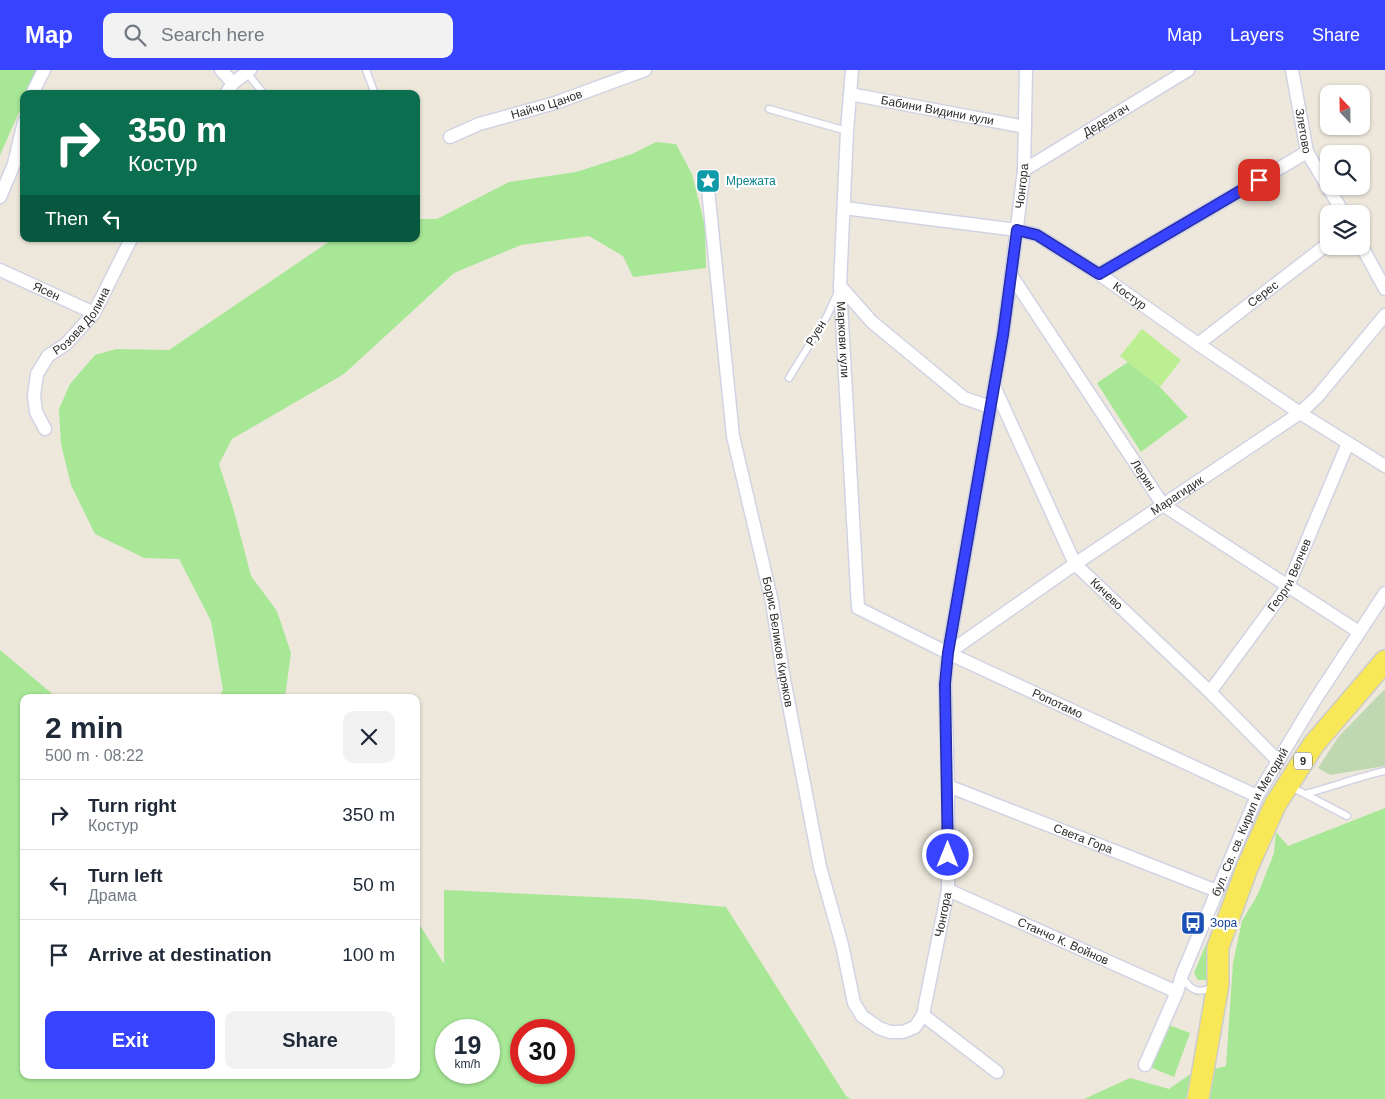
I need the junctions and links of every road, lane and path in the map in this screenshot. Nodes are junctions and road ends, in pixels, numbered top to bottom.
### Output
1 (44, 70) edge
2 (221, 70) edge
3 (366, 70) edge
4 (645, 70) edge
5 (852, 70) edge
6 (1026, 70) edge
7 (1188, 70) edge
8 (1292, 70) edge
9 (248, 71) edge
10 (34, 90) edge
11 (229, 90) edge
12 (261, 90) edge
13 (374, 90) edge
14 (850, 94) junction
15 (769, 109) dead end
16 (1025, 127) junction
17 (847, 131) junction
18 (450, 137) dead end
19 (20, 139) edge
20 (1307, 152) junction
21 (1024, 170) junction
22 (708, 189) dead end
23 (0, 197) edge
24 (1339, 205) edge
25 (844, 208) junction
26 (1017, 230) junction
27 (130, 242) edge
28 (1320, 250) edge
29 (1366, 255) edge
30 (0, 270) edge
31 (1099, 274) junction
32 (1011, 275) junction
33 (840, 286) junction
34 (1385, 289) edge
35 (94, 313) junction
36 (1385, 315) edge
37 (1198, 344) junction
38 (789, 378) dead end
39 (994, 386) junction
40 (990, 407) junction
41 (1300, 413) junction
42 (45, 429) dead end
43 (1348, 443) junction
44 (1385, 466) edge
45 (1163, 505) junction
46 (1075, 564) junction
47 (1288, 586) junction
48 (1385, 593) edge
49 (858, 608) joint
50 (1359, 632) junction
51 (948, 653) junction
52 (1385, 660) edge
53 (1210, 692) junction
54 (1278, 761) junction
55 (1385, 771) edge
56 (948, 786) junction
57 (1296, 789) junction
58 (1257, 796) junction
59 (1348, 816) dead end
60 (1235, 873) junction
61 (948, 890) junction
62 (1217, 891) junction
63 (1182, 975) junction
64 (1218, 985) junction
65 (1177, 992) junction
66 (923, 1015) junction
67 (1144, 1065) dead end
68 (997, 1072) dead end
69 (1201, 1092) edge

1 - 10 street
2 - 11 street
3 - 13 lane
4 - 18 street, Найчо Цанов
5 - 14 street, Маркови кули
6 - 16 street, Чонгора
7 - 21 street, Дедеагач
8 - 20 street, Злетово
9 - 11 street
9 - 12 lane
14 - 16 street, Бабини Видини кули
14 - 17 street, Маркови кули
15 - 17 lane
16 - 21 street, Чонгора
17 - 25 street, Маркови кули
19 - 23 street
20 - 24 street, Злетово
20 - 31 street
21 - 26 street, Чонгора
22 - 66 street, Борис Великов Киряков
25 - 26 street, Костур
25 - 33 street, Маркови кули
26 - 31 street, Костур
26 - 32 street, Чонгора
27 - 35 street, Розова Долина
28 - 37 street, Серес
29 - 34 street
30 - 35 street, Ясен
31 - 37 street, Костур
32 - 39 street, Чонгора
32 - 45 street, Лерин
33 - 38 lane, Руен
33 - 40 street
33 - 49 street, Маркови кули
35 - 42 street, Розова Долина
36 - 41 street, Марагидик
37 - 41 street, Костур
39 - 40 street, Чонгора
39 - 46 street, Кичево
40 - 51 street, Чонгора
41 - 43 street, Костур
41 - 45 street, Марагидик
43 - 44 street, Костур
43 - 47 street, Георги Велчев
45 - 46 street, Марагидик
45 - 47 street, Лерин
46 - 51 street, Марагидик
46 - 53 street, Кичево
47 - 50 street, Лерин
47 - 53 street, Георги Велчев
48 - 50 street, бул. Св. св. Кирил и Методий
49 - 51 street, Ропотамо
50 - 54 street, бул. Св. св. Кирил и Методий
51 - 56 street, Чонгора
51 - 58 street, Ропотамо
52 - 57 main road, бул. Св. св. Кирил и Методий / 9
53 - 54 street, Кичево
54 - 58 street, бул. Св. св. Кирил и Методий
55 - 57 lane
56 - 61 street, Чонгора
56 - 62 street, Света Гора
57 - 59 lane
57 - 60 main road, бул. Св. св. Кирил и Методий / 9
58 - 60 street, бул. Св. св. Кирил и Методий
60 - 62 street, бул. Св. св. Кирил и Методий
60 - 64 main road, бул. Св. св. Кирил и Методий / 9
61 - 65 street, Станчо К. Войнов
61 - 66 street, Чонгора
62 - 63 street, бул. Св. св. Кирил и Методий
63 - 64 lane
63 - 65 street, бул. Св. св. Кирил и Методий
64 - 69 main road, 9
65 - 67 street, бул. Св. св. Кирил и Методий
66 - 68 street

